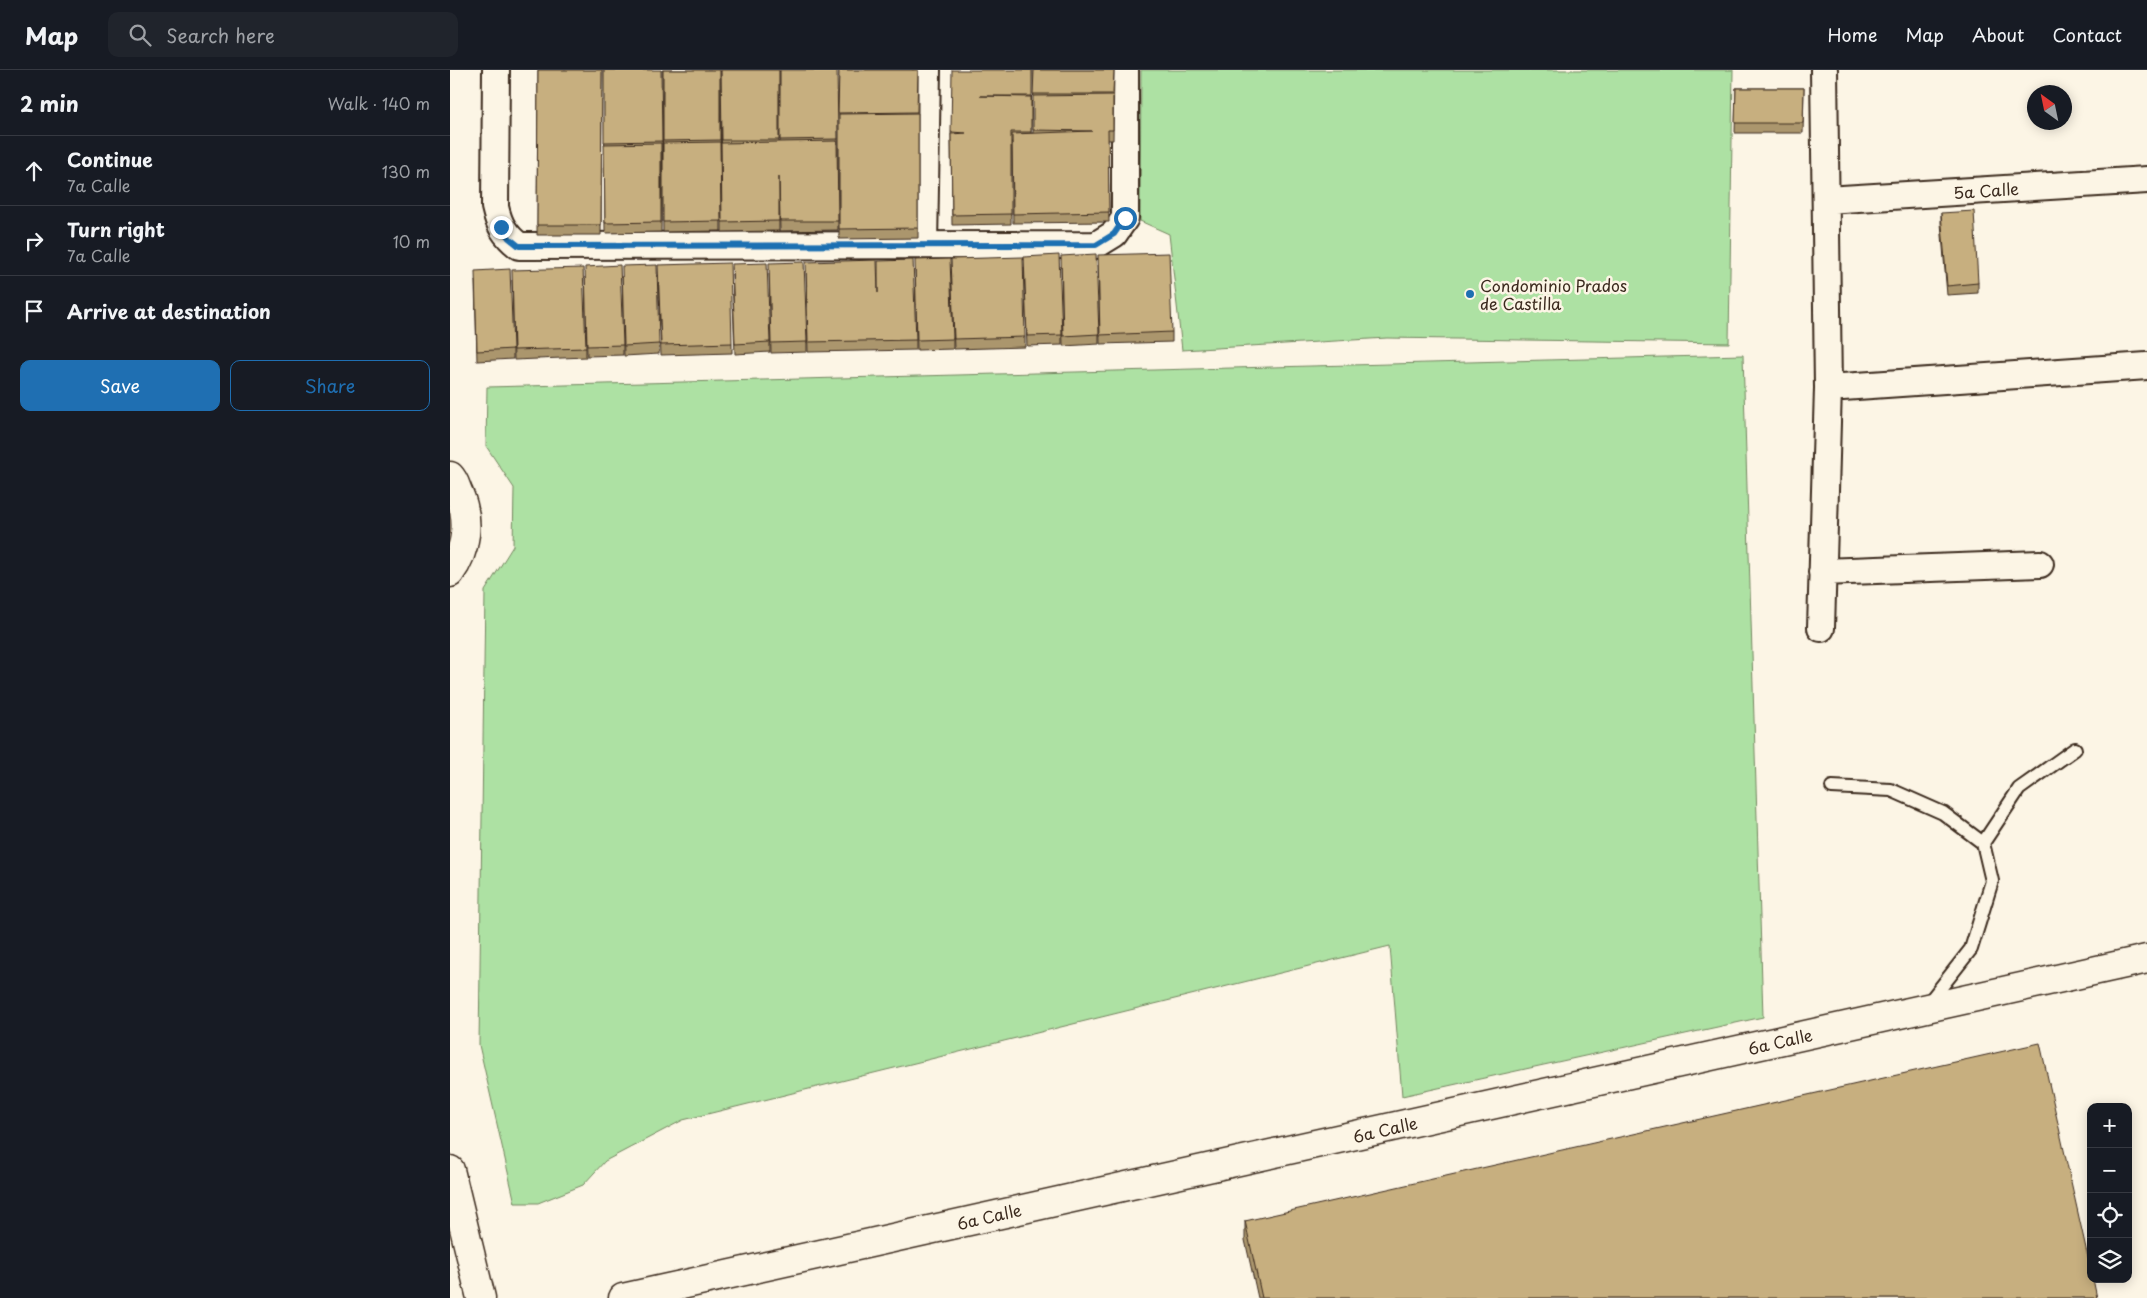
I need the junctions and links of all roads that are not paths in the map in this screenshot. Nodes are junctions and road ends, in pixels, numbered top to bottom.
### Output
1 (496, 70) edge
2 (927, 70) edge
3 (1126, 70) edge
4 (1824, 70) edge
5 (2147, 180) edge
6 (1826, 200) junction
7 (924, 245) junction
8 (2147, 366) edge
9 (1828, 388) junction
10 (450, 476) edge
11 (2040, 564) dead end
12 (1822, 572) junction
13 (450, 573) edge
14 (1821, 628) dead end
15 (2075, 749) dead end
16 (1832, 787) dead end
17 (1982, 843) junction
18 (2147, 959) edge
19 (1924, 1009) junction
20 (450, 1170) edge
21 (482, 1298) edge
22 (622, 1298) edge

1 - 7 street
2 - 7 street
3 - 7 street
4 - 6 street
5 - 6 street, 5a Calle
6 - 9 street
8 - 9 street
9 - 12 street
10 - 13 main road
11 - 12 street
12 - 14 street
15 - 17 lane
16 - 17 lane
17 - 19 lane
18 - 19 main road, 6a Calle
19 - 22 main road, 6a Calle
20 - 21 main road

